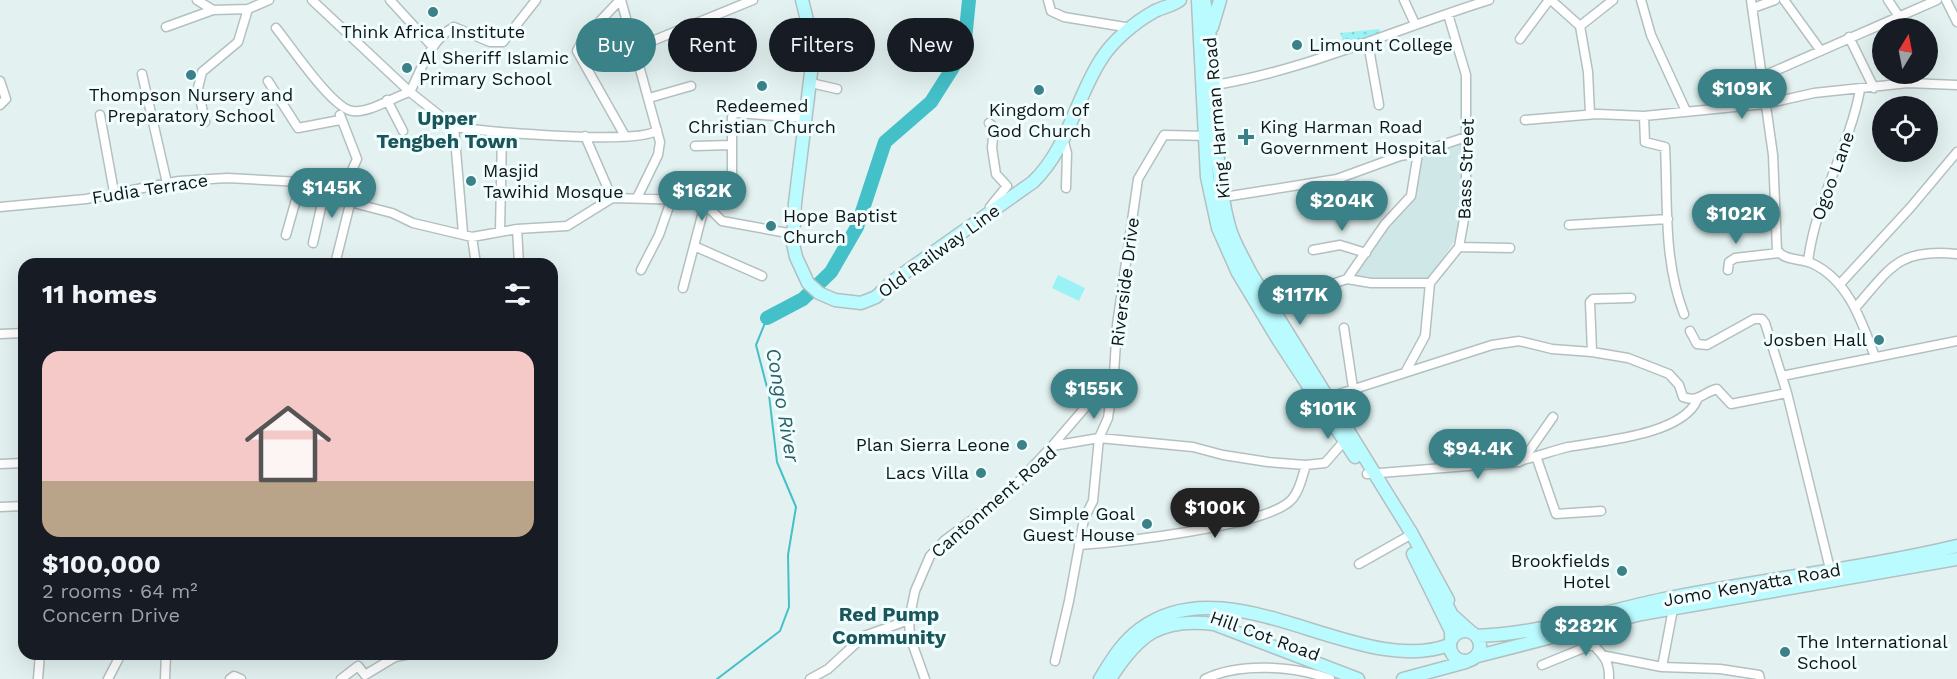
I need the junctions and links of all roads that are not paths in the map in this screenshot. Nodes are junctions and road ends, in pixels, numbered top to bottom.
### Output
1 (197, 0) edge
2 (268, 0) edge
3 (312, 0) edge
4 (390, 0) edge
5 (536, 0) edge
6 (620, 0) edge
7 (753, 0) edge
8 (802, 0) edge
9 (1048, 0) edge
10 (1198, 0) edge
11 (1204, 0) edge
12 (1220, 0) edge
13 (1404, 0) edge
14 (1489, 0) edge
15 (1550, 0) edge
16 (1613, 0) edge
17 (1641, 0) edge
18 (1775, 0) edge
19 (1784, 0) edge
20 (1888, 0) edge
21 (1937, 0) edge
22 (1946, 0) edge
23 (1181, 1) edge
24 (1752, 4) edge
25 (248, 9) junction
26 (213, 10) junction
27 (1448, 14) junction
28 (1898, 15) junction
29 (626, 18) edge
30 (1957, 22) edge
31 (1414, 24) junction
32 (1580, 26) junction
33 (166, 27) dead end
34 (276, 28) dead end
35 (1131, 28) junction
36 (1205, 32) junction
37 (1849, 37) junction
38 (656, 39) edge
39 (1520, 39) dead end
40 (1368, 43) junction
41 (433, 47) junction
42 (1821, 51) junction
43 (642, 72) edge
44 (142, 74) dead end
45 (1761, 77) junction
46 (0, 81) edge
47 (268, 81) dead end
48 (812, 83) junction
49 (1957, 85) edge
50 (691, 86) dead end
51 (1207, 86) junction
52 (1874, 88) junction
53 (837, 89) dead end
54 (1860, 90) junction
55 (410, 92) junction
56 (649, 98) junction
57 (387, 99) junction
58 (1766, 104) junction
59 (0, 105) edge
60 (1378, 105) dead end
61 (341, 106) junction
62 (1686, 111) junction
63 (1590, 114) junction
64 (100, 116) dead end
65 (1644, 116) junction
66 (805, 118) junction
67 (340, 120) junction
68 (1525, 120) dead end
69 (205, 122) dead end
70 (989, 123) dead end
71 (453, 128) junction
72 (657, 130) junction
73 (403, 131) dead end
74 (502, 133) junction
75 (585, 136) junction
76 (625, 136) junction
77 (1210, 136) junction
78 (1467, 137) junction
79 (1064, 142) junction
80 (732, 145) junction
81 (695, 146) dead end
82 (1957, 152) edge
83 (1418, 153) junction
84 (301, 182) junction
85 (167, 183) junction
86 (1066, 188) dead end
87 (325, 190) junction
88 (114, 192) junction
89 (341, 195) junction
90 (612, 198) junction
91 (637, 198) junction
92 (672, 198) junction
93 (1217, 198) junction
94 (721, 199) dead end
95 (351, 200) junction
96 (705, 204) junction
97 (0, 207) edge
98 (1668, 219) junction
99 (979, 222) junction
100 (1569, 225) dead end
101 (518, 229) junction
102 (500, 232) junction
103 (463, 233) junction
104 (793, 234) junction
105 (286, 235) dead end
106 (472, 237) junction
107 (313, 243) dead end
108 (694, 246) junction
109 (1459, 247) junction
110 (1510, 248) dead end
111 (1312, 250) dead end
112 (1366, 253) junction
113 (1779, 253) junction
114 (1957, 254) edge
115 (336, 258) edge
116 (475, 258) edge
117 (519, 258) edge
118 (1808, 262) junction
119 (641, 270) dead end
120 (1728, 270) dead end
121 (762, 276) dead end
122 (1347, 279) junction
123 (1430, 283) junction
124 (1840, 284) junction
125 (683, 288) dead end
126 (1631, 298) dead end
127 (1265, 307) junction
128 (1856, 307) junction
129 (1684, 314) dead end
130 (1344, 328) dead end
131 (1690, 330) dead end
132 (18, 333) edge
133 (0, 334) edge
134 (1957, 341) edge
135 (1592, 352) junction
136 (1875, 357) junction
137 (1406, 371) junction
138 (1114, 374) junction
139 (1782, 376) junction
140 (1353, 388) junction
141 (1787, 393) junction
142 (1322, 400) junction
143 (1697, 400) junction
144 (1553, 417) dead end
145 (1099, 438) junction
146 (1347, 438) junction
147 (1052, 446) junction
148 (1536, 456) junction
149 (1523, 460) junction
150 (18, 463) edge
151 (0, 464) edge
152 (1306, 465) junction
153 (1371, 474) junction
154 (0, 507) edge
155 (18, 507) edge
156 (1601, 512) dead end
157 (1408, 536) junction
158 (1079, 545) junction
159 (1957, 546) edge
160 (1957, 559) edge
161 (1359, 564) dead end
162 (1832, 577) junction
163 (1664, 599) junction
164 (1673, 609) junction
165 (909, 620) junction
166 (1583, 630) junction
167 (1474, 634) junction
168 (1450, 642) junction
169 (1591, 645) junction
170 (1606, 656) junction
171 (1472, 659) junction
172 (40, 660) edge
173 (118, 660) edge
174 (166, 660) edge
175 (390, 660) edge
176 (1055, 661) dead end
177 (1542, 665) dead end
178 (1662, 667) junction
179 (1388, 672) dead end
180 (1363, 675) edge
181 (1417, 678) edge
182 (38, 679) edge
183 (108, 679) edge
184 (165, 679) edge
185 (230, 679) edge
186 (241, 679) edge
187 (340, 679) edge
188 (810, 679) edge
189 (925, 679) edge
190 (1100, 679) edge
191 (1110, 679) edge
192 (1205, 679) edge
193 (1330, 679) edge
194 (1403, 679) edge
195 (1609, 679) edge
196 (1761, 679) edge

1 - 26 street
2 - 25 street
3 - 55 street
4 - 41 street
5 - 41 street
6 - 29 street
6 - 76 street
7 - 38 street
8 - 48 main road, Old Railway Line
9 - 35 street
10 - 36 main road, King Harman Road
11 - 36 main road, King Harman Road
12 - 36 main road
13 - 31 street
14 - 27 street
15 - 32 street
15 - 39 street
16 - 32 street
17 - 62 street
18 - 24 street
19 - 42 street
20 - 28 street
21 - 28 street
22 - 30 street
23 - 35 main road, Old Railway Line
23 - 36 main road
24 - 45 street
25 - 26 street
25 - 69 street
26 - 33 street
27 - 31 street
27 - 78 street, Bass Street
28 - 37 street
31 - 40 street
32 - 63 street
34 - 61 street
35 - 79 main road, Old Railway Line
36 - 51 main road, King Harman Road
37 - 42 street
37 - 52 street
40 - 51 street
40 - 60 street
41 - 55 street
42 - 45 street
43 - 56 street
44 - 85 street
45 - 58 street
46 - 59 street
47 - 67 street
48 - 53 street
48 - 66 main road, Old Railway Line
49 - 52 street
50 - 56 street
51 - 77 main road, King Harman Road
52 - 54 street
54 - 58 street
54 - 118 street, Ogoo Lane
55 - 57 street
55 - 71 street
56 - 72 street
57 - 61 street
57 - 73 street
58 - 62 street
58 - 113 street
61 - 67 street
62 - 65 street
63 - 65 street
63 - 68 street
64 - 88 street
65 - 98 street
66 - 80 street
66 - 104 main road, Old Railway Line
67 - 89 street
70 - 99 street
71 - 74 street
71 - 103 street
72 - 76 street
72 - 91 street
74 - 75 street
74 - 102 street
75 - 76 street
75 - 90 street
77 - 93 main road, King Harman Road
77 - 138 street, Riverside Drive
78 - 83 street
78 - 109 street, Bass Street
79 - 86 street
79 - 99 main road, Old Railway Line
80 - 81 street
80 - 94 street
82 - 124 street
83 - 93 street
83 - 112 street
84 - 85 street, Fudia Terrace
84 - 87 street, Fudia Terrace
84 - 105 street
85 - 88 street, Fudia Terrace
87 - 89 street, Fudia Terrace
87 - 107 street
88 - 97 street, Fudia Terrace
89 - 95 street, Fudia Terrace
90 - 91 street
90 - 101 street
91 - 92 street
92 - 96 street
92 - 119 street
93 - 127 main road, King Harman Road
95 - 103 street, Fudia Terrace
95 - 115 street
96 - 104 street
96 - 108 street
98 - 100 street
98 - 129 street
99 - 104 main road, Old Railway Line
101 - 102 street
101 - 117 street
102 - 106 street
103 - 106 street, Fudia Terrace
106 - 116 street
108 - 121 street
108 - 125 street
109 - 110 street
109 - 123 street, Bass Street
111 - 112 street
112 - 122 street
113 - 118 street
113 - 120 street
114 - 128 street
118 - 124 street
122 - 123 street
122 - 127 street
123 - 137 street
124 - 128 street
126 - 135 street
127 - 142 main road, King Harman Road
128 - 136 street
130 - 140 street
131 - 139 street
132 - 133 street
134 - 136 street
135 - 137 street
135 - 143 street
136 - 139 street
137 - 140 street
138 - 145 street, Riverside Drive
138 - 147 street
139 - 141 street
140 - 142 street
141 - 143 street
141 - 162 street
142 - 146 main road, King Harman Road
143 - 148 street
144 - 149 street
145 - 147 street, Cantonment Road
145 - 152 street, Cantonment Road
145 - 158 street, Riverside Drive
146 - 152 street, Cantonment Road
146 - 153 main road, King Harman Road
147 - 165 street, Cantonment Road
148 - 149 street
148 - 156 street
149 - 153 street
150 - 151 street
152 - 158 street
153 - 157 main road, King Harman Road
154 - 155 street
157 - 161 street
157 - 167 main road, King Harman Road
157 - 168 main road, King Harman Road
158 - 176 street, Riverside Drive
159 - 162 main road, Jomo Kenyatta Road
160 - 162 main road, Jomo Kenyatta Road
162 - 163 main road, Jomo Kenyatta Road
162 - 164 main road, Jomo Kenyatta Road
163 - 164 street
163 - 167 main road, Jomo Kenyatta Road
164 - 166 main road, Jomo Kenyatta Road
164 - 178 street
165 - 188 street
165 - 189 street, Cantonment Road
166 - 169 street
166 - 171 main road, Jomo Kenyatta Road
167 - 168 main road
167 - 171 main road
168 - 171 main road
168 - 179 main road
169 - 170 street
169 - 177 street
170 - 178 street
170 - 195 street
171 - 181 main road
172 - 182 street
173 - 183 street
174 - 184 street
175 - 187 street
178 - 196 street
180 - 190 main road, Hill Cot Road
180 - 191 main road, Hill Cot Road
181 - 194 main road
185 - 186 street
192 - 193 street

